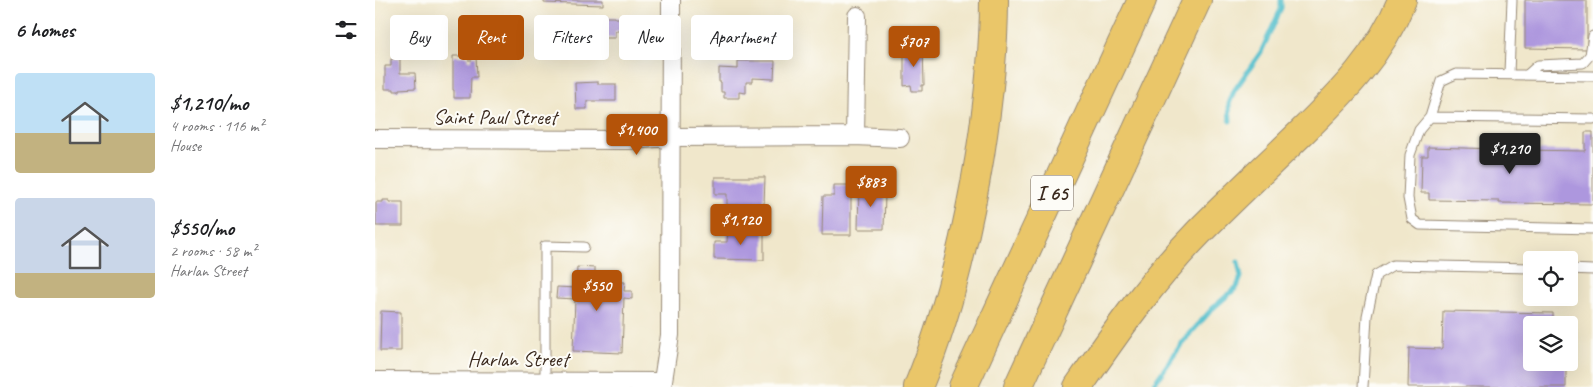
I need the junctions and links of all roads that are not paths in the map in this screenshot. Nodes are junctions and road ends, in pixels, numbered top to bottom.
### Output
1 (671, 0) edge
2 (994, 0) edge
3 (1142, 0) edge
4 (1197, 0) edge
5 (1402, 0) edge
6 (1512, 0) edge
7 (857, 16) dead end
8 (1593, 36) edge
9 (1509, 74) junction
10 (1528, 74) junction
11 (1593, 76) edge
12 (1430, 117) junction
13 (1593, 119) edge
14 (855, 136) junction
15 (671, 137) junction
16 (900, 138) dead end
17 (375, 139) edge
18 (1593, 229) edge
19 (585, 247) dead end
20 (1523, 268) edge
21 (1578, 269) edge
22 (1593, 270) edge
23 (375, 381) edge
24 (545, 382) junction
25 (662, 384) edge
26 (919, 387) edge
27 (963, 387) edge
28 (1018, 387) edge
29 (1078, 387) edge
30 (1363, 387) edge

1 - 15 street
2 - 26 highway
3 - 27 highway, I 65
4 - 28 highway, I 65
5 - 29 highway
6 - 9 lane
7 - 14 street
8 - 10 lane
9 - 10 lane
9 - 12 lane
10 - 11 lane
12 - 13 lane
12 - 18 lane
14 - 15 street, Saint Paul Street
14 - 16 street, Saint Paul Street
15 - 17 street, Saint Paul Street
15 - 25 street
19 - 24 lane
20 - 30 lane
21 - 22 lane
23 - 24 street, Harlan Street
24 - 25 street, Harlan Street

